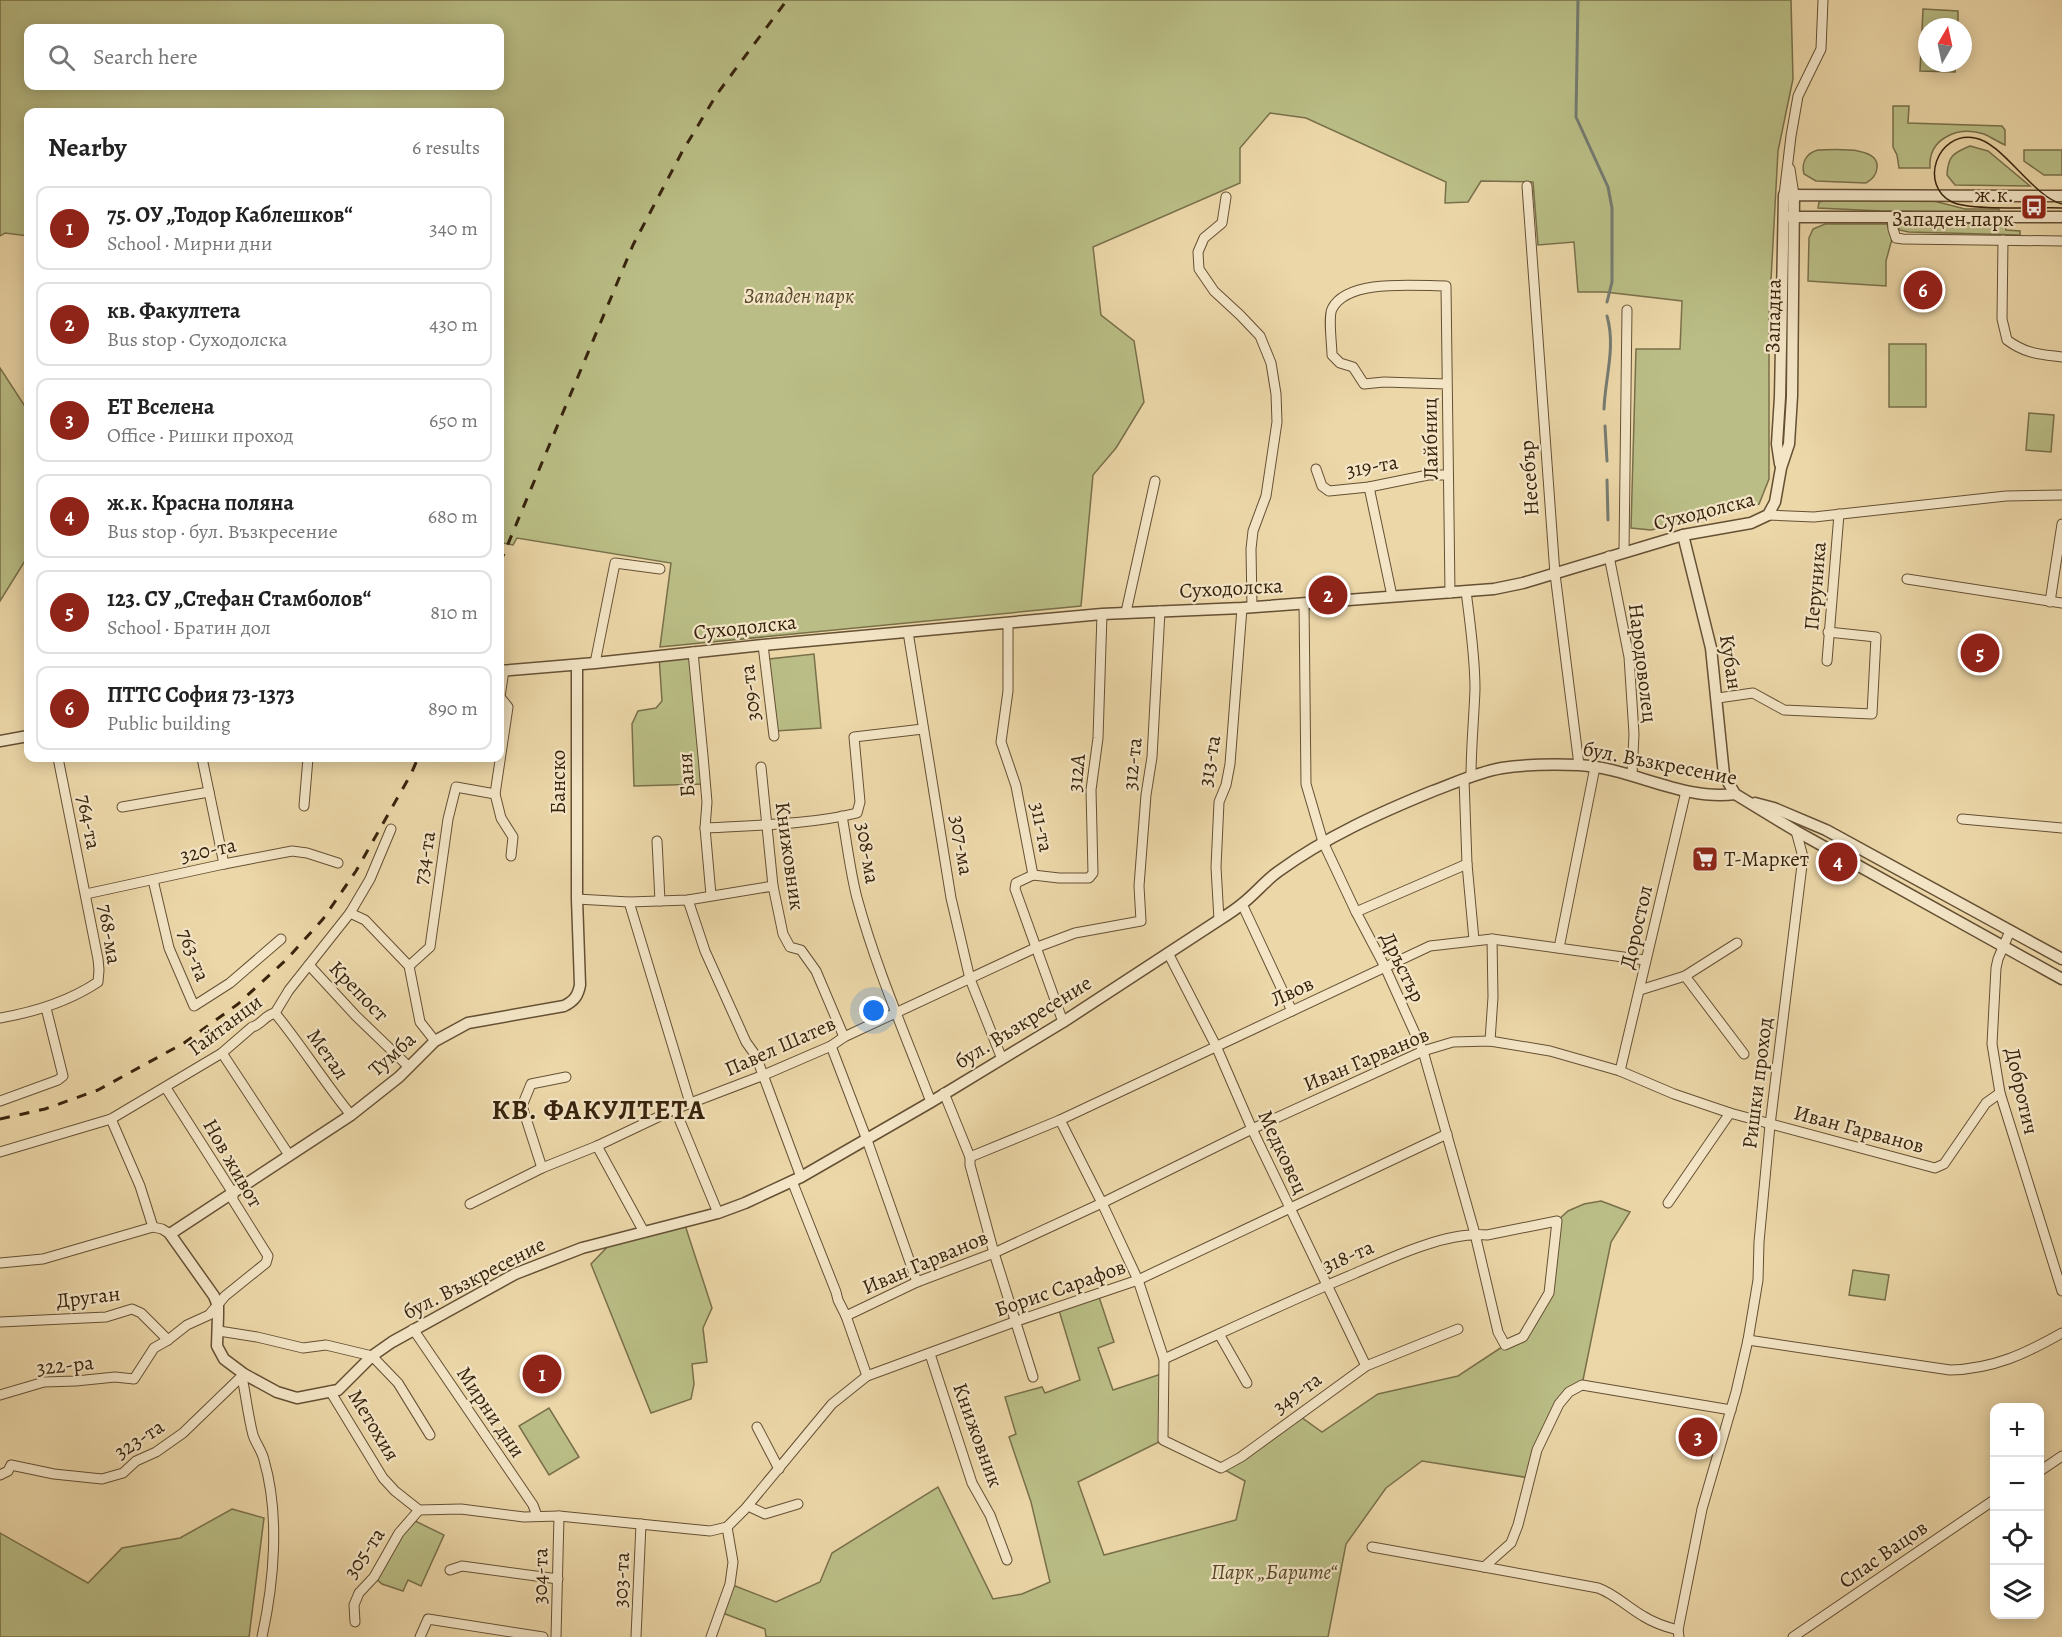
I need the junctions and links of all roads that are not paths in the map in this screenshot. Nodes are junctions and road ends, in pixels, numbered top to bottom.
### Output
1 (1823, 0) edge
2 (1527, 186) dead end
3 (1789, 195) junction
4 (2062, 195) edge
5 (1226, 197) dead end
6 (1789, 217) junction
7 (1892, 217) junction
8 (2062, 217) edge
9 (2003, 240) junction
10 (2062, 241) edge
11 (1627, 310) dead end
12 (2062, 357) edge
13 (1447, 384) junction
14 (1316, 469) dead end
15 (1448, 475) junction
16 (1155, 481) dead end
17 (1369, 487) junction
18 (2062, 495) edge
19 (1839, 514) junction
20 (1768, 515) junction
21 (2062, 524) edge
22 (1683, 535) junction
23 (1624, 552) junction
24 (1609, 556) junction
25 (660, 569) dead end
26 (1554, 574) junction
27 (1908, 579) dead end
28 (1466, 591) junction
29 (1450, 592) junction
30 (1392, 596) junction
31 (2050, 602) junction
32 (1304, 603) junction
33 (2062, 603) edge
34 (1247, 607) junction
35 (1160, 611) junction
36 (1126, 612) junction
37 (1102, 614) junction
38 (1008, 623) junction
39 (908, 632) junction
40 (1828, 632) junction
41 (763, 645) junction
42 (693, 652) junction
43 (1827, 661) dead end
44 (594, 663) junction
45 (577, 665) junction
46 (504, 670) edge
47 (1718, 698) junction
48 (504, 702) edge
49 (923, 729) junction
50 (504, 734) edge
51 (774, 736) dead end
52 (24, 737) edge
53 (0, 741) edge
54 (59, 762) edge
55 (203, 762) edge
56 (308, 762) edge
57 (500, 762) edge
58 (1579, 765) junction
59 (760, 767) dead end
60 (1595, 767) junction
61 (1632, 774) junction
62 (1467, 778) junction
63 (1686, 791) junction
64 (209, 792) junction
65 (495, 794) junction
66 (1740, 797) junction
67 (304, 806) dead end
68 (122, 807) dead end
69 (842, 816) junction
70 (1962, 819) dead end
71 (767, 825) junction
72 (705, 828) junction
73 (2062, 828) edge
74 (391, 830) dead end
75 (1796, 831) junction
76 (657, 841) dead end
77 (1323, 842) junction
78 (511, 856) dead end
79 (338, 863) dead end
80 (224, 864) junction
81 (1467, 864) junction
82 (1033, 875) junction
83 (153, 880) junction
84 (773, 886) junction
85 (86, 894) junction
86 (711, 895) junction
87 (577, 899) junction
88 (688, 900) junction
89 (660, 901) junction
90 (629, 902) junction
91 (1242, 904) junction
92 (1356, 912) junction
93 (350, 913) junction
94 (1219, 920) junction
95 (1141, 921) joint
96 (2010, 931) junction
97 (280, 939) dead end
98 (1492, 939) junction
99 (1474, 940) junction
100 (1737, 943) dead end
101 (2003, 946) junction
102 (1035, 948) junction
103 (1559, 948) junction
104 (1168, 953) junction
105 (2062, 959) edge
106 (1645, 960) junction
107 (309, 964) junction
108 (409, 966) junction
109 (1385, 967) junction
110 (1684, 976) junction
111 (970, 979) junction
112 (2062, 980) edge
113 (1640, 990) junction
114 (46, 1008) junction
115 (1292, 1011) junction
116 (275, 1013) junction
117 (896, 1014) junction
118 (0, 1018) edge
119 (1063, 1022) junction
120 (844, 1037) junction
121 (435, 1041) junction
122 (1490, 1041) junction
123 (831, 1046) junction
124 (1216, 1046) junction
125 (1423, 1051) junction
126 (222, 1053) junction
127 (1744, 1054) dead end
128 (1002, 1059) junction
129 (409, 1067) junction
130 (1620, 1071) junction
131 (764, 1075) junction
132 (566, 1077) dead end
133 (166, 1088) junction
134 (944, 1094) junction
135 (2000, 1094) junction
136 (0, 1101) edge
137 (931, 1102) junction
138 (690, 1103) junction
139 (675, 1109) junction
140 (1730, 1113) junction
141 (351, 1115) junction
142 (111, 1119) junction
143 (1060, 1120) junction
144 (1770, 1125) junction
145 (1252, 1129) junction
146 (1447, 1134) junction
147 (867, 1140) junction
148 (597, 1146) junction
149 (0, 1152) edge
150 (289, 1155) junction
151 (970, 1157) junction
152 (542, 1168) junction
153 (796, 1179) junction
154 (233, 1193) junction
155 (1102, 1203) junction
156 (1668, 1203) dead end
157 (470, 1204) dead end
158 (1290, 1208) junction
159 (718, 1213) junction
160 (153, 1227) junction
161 (644, 1233) junction
162 (170, 1234) junction
163 (1475, 1234) junction
164 (994, 1253) junction
165 (0, 1263) edge
166 (1138, 1280) junction
167 (917, 1282) junction
168 (1327, 1285) junction
169 (2062, 1291) edge
170 (218, 1306) junction
171 (846, 1316) junction
172 (0, 1322) edge
173 (1014, 1322) junction
174 (413, 1329) junction
175 (1458, 1329) dead end
176 (219, 1331) junction
177 (2062, 1333) edge
178 (1219, 1334) junction
179 (168, 1340) junction
180 (1748, 1340) junction
181 (1505, 1345) joint
182 (930, 1354) junction
183 (372, 1356) junction
184 (1164, 1359) junction
185 (1366, 1366) junction
186 (243, 1375) junction
187 (867, 1376) junction
188 (1033, 1377) dead end
189 (1247, 1383) dead end
190 (330, 1391) junction
191 (0, 1395) edge
192 (1731, 1410) junction
193 (757, 1427) dead end
194 (430, 1435) dead end
195 (2062, 1456) edge
196 (2044, 1468) edge
197 (779, 1469) junction
198 (0, 1475) edge
199 (1990, 1503) edge
200 (798, 1504) dead end
201 (748, 1506) junction
202 (419, 1510) junction
203 (537, 1516) junction
204 (559, 1516) junction
205 (641, 1524) junction
206 (727, 1527) junction
207 (1372, 1547) dead end
208 (1007, 1560) dead end
209 (1484, 1567) junction
210 (450, 1570) dead end
211 (558, 1579) junction
212 (355, 1622) dead end
213 (1678, 1634) edge
214 (262, 1637) edge
215 (420, 1637) edge
216 (543, 1637) edge
217 (556, 1637) edge
218 (636, 1637) edge
219 (711, 1637) edge
220 (1793, 1637) edge

1 - 3 street, Западна
2 - 26 street, Несебър
3 - 4 street
3 - 6 street, Западна
5 - 34 street, 313-та
6 - 7 street
6 - 20 street, Западна
7 - 8 street
7 - 9 street
9 - 10 street
9 - 12 street
11 - 23 street
13 - 13 street, Лайбниц
13 - 15 street, Лайбниц
14 - 17 street, 319-та
15 - 17 street, 319-та
15 - 29 street, Лайбниц
16 - 36 street
17 - 30 street
18 - 19 street, Суходолска
19 - 20 street, Суходолска
19 - 40 street, Перуника
20 - 22 street, Суходолска
21 - 31 street
22 - 23 street, Суходолска
22 - 47 street, Кубан
23 - 24 street, Суходолска
24 - 26 street, Суходолска
24 - 61 street, Народоволец
25 - 44 street
26 - 28 street, Суходолска
26 - 58 street, Несебър
27 - 31 street
28 - 29 street, Суходолска
28 - 62 street
29 - 30 street, Суходолска
30 - 32 street, Суходолска
31 - 33 street
32 - 34 street, Суходолска
32 - 77 street, Дръстър
34 - 35 street, Суходолска
34 - 94 street, 313-та
35 - 36 street, Суходолска
35 - 95 street, 312-та
36 - 37 street, Суходолска
37 - 38 street, Суходолска
37 - 82 street, 312А
38 - 39 street, Суходолска
38 - 82 street, 311-та
39 - 41 street, Суходолска
39 - 49 street, 307-ма
40 - 43 street, Перуника
40 - 47 street
41 - 42 street, Суходолска
41 - 51 street, 309-та
42 - 44 street, Суходолска
42 - 72 street, Баня
44 - 45 street, Суходолска
45 - 46 street, Суходолска
45 - 87 street, Банско
47 - 66 street, Кубан
48 - 50 street
49 - 69 street, 308-ма
49 - 111 street, 307-ма
52 - 53 street
54 - 85 street, 764-та
55 - 64 street
56 - 67 street
57 - 65 street
58 - 60 street, бул. Възкресение
58 - 62 street, бул. Възкресение
59 - 71 street, Книжовник
60 - 61 street, бул. Възкресение
60 - 103 street
61 - 63 street, бул. Възкресение
62 - 77 street, бул. Възкресение
62 - 81 street
63 - 66 street, бул. Възкресение
63 - 106 street, Доростол
64 - 68 street
64 - 80 street
65 - 78 street
65 - 108 street, 734-та
66 - 75 street, бул. Възкресение
66 - 96 street, бул. Възкресение
69 - 71 street
69 - 117 street, 308-ма
70 - 73 street
71 - 72 street
71 - 84 street, Книжовник
72 - 86 street, Баня
74 - 93 street, Гайтанци
75 - 101 street, бул. Възкресение
75 - 144 street, Ришки проход
76 - 89 street
77 - 91 street, бул. Възкресение
77 - 92 street, Дръстър
79 - 80 street, 320-та
80 - 83 street, 320-та
81 - 92 street
81 - 99 street
82 - 102 street, 311-та
83 - 85 street, 320-та
83 - 97 street, 763-та
84 - 86 street
84 - 120 street, Книжовник
85 - 114 street, 768-ма
86 - 88 street
87 - 90 street
87 - 121 street, Тумба
88 - 89 street
88 - 131 street
89 - 90 street
90 - 138 street
91 - 94 street, бул. Възкресение
91 - 115 street
92 - 109 street, Дръстър
93 - 107 street, Гайтанци
93 - 108 street
94 - 104 street, бул. Възкресение
95 - 102 street, Павел Шатев
96 - 101 street, Добротич
96 - 105 street, бул. Възкресение
98 - 99 street, Лвов
98 - 103 street, Лвов
98 - 122 street
99 - 109 street, Лвов
100 - 110 street
101 - 112 street, бул. Възкресение
101 - 135 street, Добротич
102 - 111 street, Павел Шатев
102 - 119 street, 311-та
103 - 106 street, Лвов
104 - 119 street, бул. Възкресение
104 - 124 street, Медковец
106 - 113 street, Доростол
107 - 116 street, Гайтанци
107 - 129 street, Крепост
108 - 121 street
109 - 115 street, Лвов
109 - 125 street, Дръстър
110 - 113 street
110 - 127 street
111 - 117 street, Павел Шатев
111 - 128 street, 307-ма
113 - 130 street, Доростол
114 - 118 street, 768-ма
114 - 136 street
115 - 124 street, Лвов
116 - 126 street, Гайтанци
116 - 141 street, Метал
117 - 120 street, Павел Шатев
117 - 137 street, 308-ма
119 - 128 street, бул. Възкресение
120 - 123 street, Павел Шатев
121 - 129 street, Тумба
122 - 125 street, Иван Гарванов
122 - 130 street, Иван Гарванов
123 - 131 street, Павел Шатев
123 - 147 street
124 - 143 street, Лвов
124 - 145 street, Медковец
125 - 145 street, Иван Гарванов
125 - 146 street, Дръстър
126 - 133 street, Гайтанци
126 - 150 street
128 - 134 street, бул. Възкресение
129 - 141 street, Тумба
130 - 140 street, Иван Гарванов
131 - 138 street, Павел Шатев
131 - 153 street
132 - 152 street
133 - 142 street, Гайтанци
133 - 154 street, Нов живот
134 - 137 street, бул. Възкресение
134 - 151 street
135 - 144 street, Иван Гарванов
135 - 169 street, Добротич
137 - 147 street, бул. Възкресение
138 - 139 street, Павел Шатев
139 - 148 street, Павел Шатев
139 - 159 street
140 - 144 street, Иван Гарванов
140 - 156 street
141 - 150 street, Тумба
142 - 149 street, Гайтанци
142 - 160 street
143 - 151 street, Лвов
143 - 155 street
144 - 180 street, Ришки проход
145 - 155 street, Иван Гарванов
145 - 158 street, Медковец
146 - 158 street, Борис Сарафов
146 - 163 street, Дръстър
147 - 153 street, бул. Възкресение
147 - 167 street
148 - 152 street, Павел Шатев
148 - 161 street
150 - 154 street, Тумба
151 - 164 street
152 - 157 street, Павел Шатев
153 - 159 street, бул. Възкресение
153 - 171 street
154 - 162 street, Тумба
154 - 170 street, Нов живот
155 - 164 street, Иван Гарванов
155 - 166 street
158 - 166 street, Борис Сарафов
158 - 168 street, Медковец
159 - 161 street, бул. Възкресение
160 - 162 street
160 - 165 street
161 - 174 street, бул. Възкресение
162 - 170 street, Метохия
163 - 168 street, 318-та
163 - 181 street, Дръстър
163 - 181 street, 318-та
164 - 167 street, Иван Гарванов
164 - 173 street
166 - 173 street, Борис Сарафов
166 - 184 street
167 - 171 street, Иван Гарванов
168 - 178 street, 318-та
168 - 185 street, Медковец
170 - 176 street, Метохия
170 - 179 street
171 - 187 street
172 - 179 street, Друган
173 - 182 street, Борис Сарафов
173 - 188 street
174 - 183 street, бул. Възкресение
174 - 203 street, Мирни дни
175 - 185 street, 349-та
176 - 183 street
176 - 186 street, Метохия
177 - 180 street
178 - 184 street, 318-та
178 - 189 street
179 - 191 street, 322-ра
180 - 192 street, Ришки проход
182 - 187 street, Борис Сарафов
182 - 208 street, Книжовник
183 - 190 street, бул. Възкресение
183 - 194 street
184 - 185 street, 349-та
186 - 190 street, Метохия
186 - 198 street, 323-та
186 - 214 street
187 - 197 street, Борис Сарафов
190 - 202 street, Метохия
192 - 209 street
192 - 213 street, Ришки проход
193 - 197 street
195 - 196 street
197 - 201 street, Борис Сарафов
199 - 220 street, Спас Вацов
200 - 201 street
201 - 206 street, Борис Сарафов
202 - 203 street
202 - 212 street, 305-та
203 - 204 street
204 - 205 street
204 - 211 street, 304-та
205 - 206 street
205 - 218 street, 303-та
206 - 219 street
207 - 209 street
209 - 213 street
210 - 211 street
211 - 217 street, 304-та
215 - 216 street

